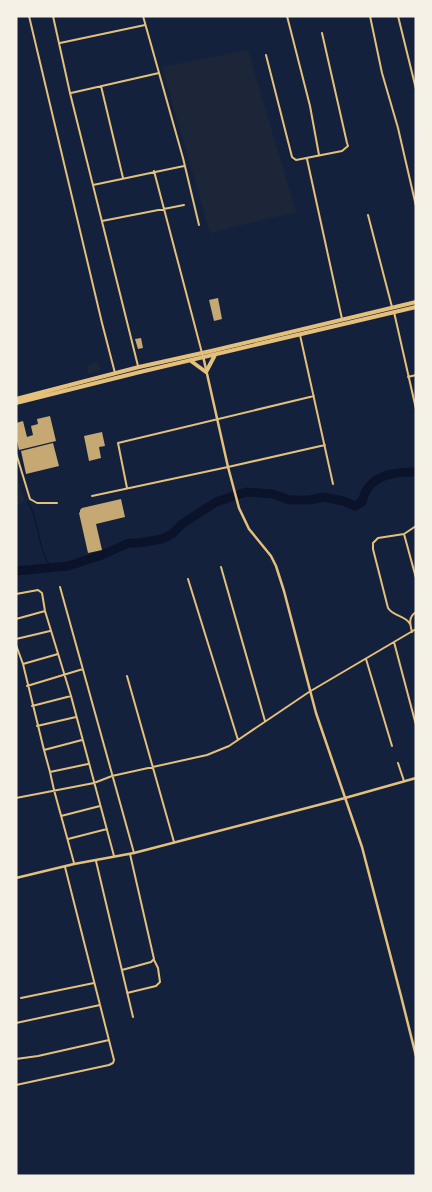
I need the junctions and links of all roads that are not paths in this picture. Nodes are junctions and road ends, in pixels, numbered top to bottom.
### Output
1 (29, 16) edge
2 (53, 16) edge
3 (143, 16) edge
4 (287, 16) edge
5 (370, 16) edge
6 (398, 16) edge
7 (146, 25) junction
8 (322, 33) dead end
9 (59, 44) junction
10 (266, 55) dead end
11 (159, 73) junction
12 (101, 86) junction
13 (416, 90) edge
14 (70, 93) junction
15 (319, 155) junction
16 (307, 159) junction
17 (184, 166) junction
18 (154, 171) junction
19 (123, 178) junction
20 (93, 185) junction
21 (184, 205) dead end
22 (416, 206) edge
23 (163, 209) junction
24 (368, 215) dead end
25 (102, 221) junction
26 (199, 225) dead end
27 (416, 302) edge
28 (416, 307) edge
29 (393, 310) junction
30 (342, 319) junction
31 (300, 332) junction
32 (215, 355) junction
33 (202, 356) junction
34 (191, 361) junction
35 (139, 370) junction
36 (206, 372) junction
37 (115, 373) junction
38 (416, 375) edge
39 (408, 377) junction
40 (314, 396) junction
41 (16, 399) edge
42 (16, 404) edge
43 (416, 409) edge
44 (216, 420) junction
45 (325, 446) junction
46 (16, 453) edge
47 (228, 467) junction
48 (333, 484) dead end
49 (127, 488) junction
50 (92, 496) dead end
51 (57, 502) dead end
52 (416, 526) edge
53 (404, 534) junction
54 (221, 567) dead end
55 (416, 578) edge
56 (188, 579) dead end
57 (60, 587) dead end
58 (16, 594) edge
59 (45, 611) junction
60 (416, 612) edge
61 (16, 619) edge
62 (410, 624) junction
63 (416, 630) edge
64 (52, 631) junction
65 (412, 632) junction
66 (16, 639) edge
67 (394, 642) junction
68 (16, 645) edge
69 (58, 654) junction
70 (366, 659) junction
71 (23, 664) junction
72 (82, 670) junction
73 (64, 675) junction
74 (127, 676) dead end
75 (27, 686) junction
76 (309, 692) junction
77 (71, 696) junction
78 (32, 706) junction
79 (76, 717) junction
80 (265, 722) junction
81 (416, 724) edge
82 (38, 726) junction
83 (82, 740) junction
84 (238, 740) junction
85 (392, 746) dead end
86 (44, 750) junction
87 (398, 763) dead end
88 (88, 764) junction
89 (153, 767) junction
90 (50, 772) junction
91 (112, 776) junction
92 (416, 778) edge
93 (404, 781) junction
94 (94, 783) junction
95 (54, 790) junction
96 (16, 798) edge
97 (345, 798) junction
98 (100, 806) junction
99 (61, 816) junction
100 (107, 829) junction
101 (67, 839) junction
102 (174, 842) junction
103 (134, 852) junction
104 (130, 853) junction
105 (114, 856) junction
106 (96, 860) junction
107 (74, 864) junction
108 (65, 867) junction
109 (16, 878) edge
110 (154, 960) junction
111 (122, 970) junction
112 (94, 983) junction
113 (127, 993) junction
114 (21, 998) dead end
115 (100, 1005) junction
116 (133, 1017) dead end
117 (16, 1023) edge
118 (109, 1040) junction
119 (416, 1056) edge
120 (16, 1059) edge
121 (16, 1085) edge

1 - 37 street
2 - 9 street
3 - 7 street
4 - 15 street
5 - 22 street
6 - 13 street
7 - 9 street
7 - 11 street
8 - 15 street
9 - 14 street
10 - 16 street
11 - 12 street
11 - 17 street
12 - 14 street
12 - 19 street
14 - 20 street
15 - 16 street
16 - 30 street
17 - 18 street
17 - 26 street
18 - 19 street
18 - 23 street
19 - 20 street
20 - 25 street
21 - 23 street
23 - 25 street
23 - 33 street
24 - 29 street
25 - 35 street
27 - 29 highway
28 - 29 highway
29 - 30 highway
29 - 31 highway
29 - 39 street
30 - 31 highway
31 - 32 highway
31 - 33 highway
31 - 40 street
32 - 33 highway
32 - 36 highway
33 - 34 highway
33 - 35 highway
33 - 36 street
34 - 35 highway
34 - 36 highway
35 - 37 highway
35 - 42 highway
36 - 44 street
37 - 41 highway
38 - 39 street
39 - 43 street
40 - 44 street
40 - 45 street
44 - 47 street
44 - 49 street
45 - 47 street
45 - 48 street
46 - 51 street
47 - 49 street
47 - 76 street
49 - 50 street
52 - 53 street
53 - 55 street
53 - 62 street
54 - 80 street
56 - 84 street
57 - 72 street
58 - 59 street
59 - 61 street
59 - 64 street
60 - 62 street
62 - 65 street
63 - 65 street
64 - 66 street
64 - 69 street
65 - 67 street
67 - 70 street
67 - 81 street
68 - 71 street
69 - 71 street
69 - 73 street
70 - 76 street
70 - 85 street
71 - 75 street
72 - 73 street
72 - 91 street
73 - 75 street
73 - 77 street
74 - 89 street
75 - 78 street
76 - 80 street
76 - 97 street
77 - 78 street
77 - 79 street
78 - 82 street
79 - 82 street
79 - 83 street
80 - 84 street
82 - 86 street
83 - 86 street
83 - 88 street
84 - 89 street
86 - 90 street
87 - 93 street
88 - 90 street
88 - 94 street
89 - 91 street
89 - 102 street
90 - 95 street
91 - 94 street
91 - 103 street
92 - 93 street
93 - 97 street
94 - 95 street
94 - 98 street
95 - 96 street
95 - 99 street
97 - 102 street
97 - 119 street
98 - 99 street
98 - 100 street
99 - 101 street
100 - 101 street
100 - 105 street
101 - 107 street
102 - 103 street
103 - 104 street
104 - 105 street
104 - 110 street
105 - 106 street
106 - 107 street
106 - 111 street
107 - 108 street
108 - 109 street
108 - 112 street
110 - 111 street
110 - 113 street
111 - 113 street
112 - 114 street
112 - 115 street
113 - 116 street
115 - 117 street
115 - 118 street
118 - 120 street
118 - 121 street

